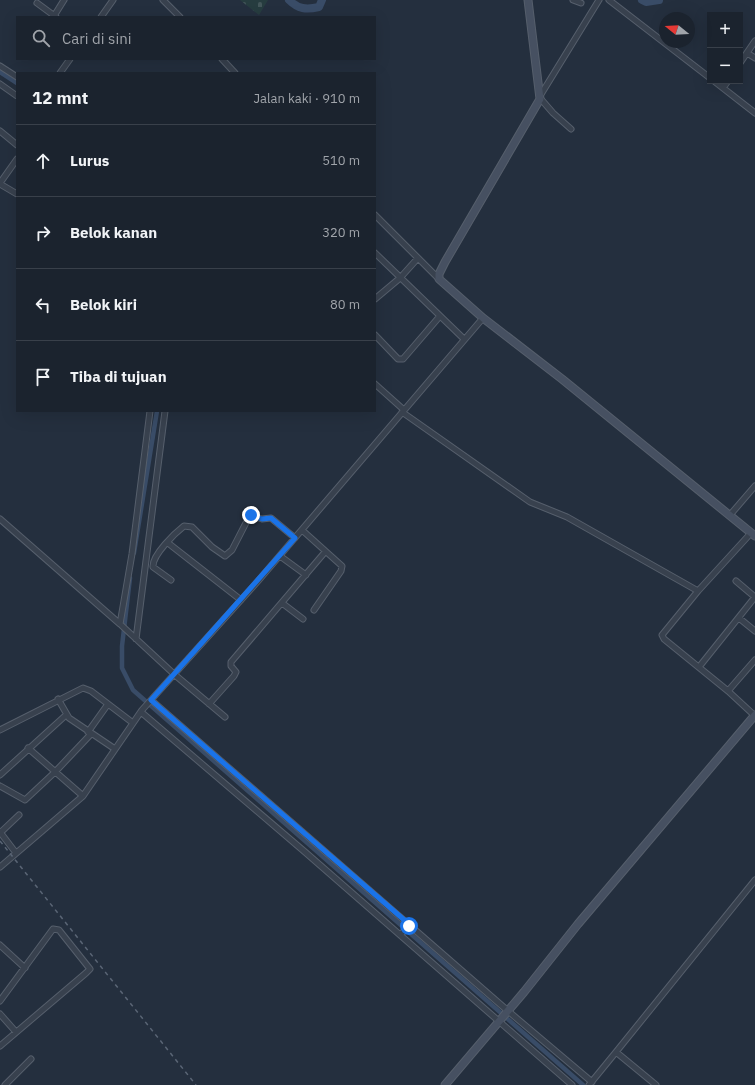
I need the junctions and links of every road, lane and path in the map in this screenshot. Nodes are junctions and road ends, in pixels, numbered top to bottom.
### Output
1 (113, 0) edge
2 (162, 0) edge
3 (528, 0) edge
4 (573, 0) edge
5 (599, 0) edge
6 (609, 0) edge
7 (62, 1) edge
8 (37, 3) dead end
9 (581, 3) dead end
10 (54, 16) edge
11 (55, 16) edge
12 (102, 16) edge
13 (179, 16) edge
14 (755, 41) edge
15 (747, 53) junction
16 (755, 58) edge
17 (743, 59) edge
18 (69, 60) edge
19 (223, 60) edge
20 (0, 66) edge
21 (61, 72) edge
22 (234, 72) edge
23 (16, 76) edge
24 (707, 76) edge
25 (0, 84) edge
26 (717, 84) edge
27 (725, 84) edge
28 (722, 88) junction
29 (16, 95) edge
30 (540, 97) junction
31 (755, 113) edge
32 (571, 129) dead end
33 (0, 130) edge
34 (16, 144) edge
35 (16, 160) edge
36 (0, 184) edge
37 (16, 193) edge
38 (376, 216) edge
39 (376, 256) edge
40 (418, 258) junction
41 (400, 278) junction
42 (439, 279) junction
43 (376, 299) edge
44 (440, 316) junction
45 (483, 318) junction
46 (376, 336) edge
47 (464, 340) junction
48 (376, 385) edge
49 (403, 411) junction
50 (150, 412) edge
51 (165, 412) edge
52 (755, 486) edge
53 (730, 515) junction
54 (0, 519) edge
55 (302, 530) junction
56 (753, 534) edge
57 (295, 538) junction
58 (168, 543) junction
59 (325, 552) junction
60 (280, 556) junction
61 (153, 567) junction
62 (145, 568) junction
63 (306, 575) junction
64 (171, 580) dead end
65 (736, 581) dead end
66 (698, 591) junction
67 (755, 597) edge
68 (241, 600) junction
69 (282, 602) junction
70 (314, 610) dead end
71 (739, 618) junction
72 (303, 619) dead end
73 (121, 625) junction
74 (755, 631) edge
75 (136, 638) junction
76 (755, 660) edge
77 (698, 667) junction
78 (175, 675) junction
79 (728, 691) junction
80 (58, 699) junction
81 (150, 701) junction
82 (108, 704) junction
83 (208, 704) junction
84 (142, 711) junction
85 (66, 715) junction
86 (755, 716) edge
87 (225, 717) dead end
88 (133, 723) junction
89 (0, 730) edge
90 (90, 733) junction
91 (28, 748) junction
92 (115, 749) junction
93 (55, 772) junction
94 (0, 776) edge
95 (0, 786) edge
96 (83, 796) junction
97 (19, 815) dead end
98 (0, 832) edge
99 (16, 853) junction
100 (0, 865) edge
101 (755, 880) edge
102 (409, 925) junction
103 (401, 935) junction
104 (1, 948) edge
105 (25, 968) junction
106 (0, 1001) edge
107 (508, 1012) junction
108 (0, 1014) edge
109 (500, 1020) junction
110 (16, 1032) junction
111 (0, 1046) edge
112 (616, 1052) junction
113 (31, 1059) dead end
114 (590, 1083) edge
115 (6, 1085) edge
116 (445, 1085) edge
117 (572, 1085) edge
118 (656, 1085) edge

1 - 12 street
2 - 13 street
3 - 30 main road
4 - 9 street
5 - 30 street
6 - 24 street
7 - 11 street
8 - 10 street
14 - 15 street
15 - 16 street
15 - 17 street
18 - 21 street
19 - 22 street
20 - 23 street
25 - 29 street
26 - 28 street
27 - 28 street
28 - 31 street
30 - 32 street
30 - 42 main road
33 - 34 street
35 - 36 street
36 - 37 street
38 - 40 street
39 - 41 street
40 - 41 street
40 - 42 street
41 - 43 street
41 - 44 street
42 - 45 main road
44 - 46 street
44 - 47 street
45 - 47 street
45 - 53 main road
47 - 49 street
48 - 49 street
49 - 55 street
49 - 66 street
50 - 73 street
51 - 62 street
52 - 53 street
53 - 56 main road
54 - 73 street
55 - 57 street
55 - 59 street
56 - 66 street
57 - 58 street
57 - 60 street
58 - 61 street
58 - 68 street
59 - 63 street
59 - 70 street
60 - 63 street
60 - 68 street
61 - 62 street
61 - 64 street
62 - 75 street
63 - 69 street
65 - 67 street
66 - 77 street
67 - 71 street
68 - 78 street
69 - 72 street
69 - 83 street
71 - 74 street
71 - 77 street
73 - 75 street
75 - 78 street
76 - 79 street
77 - 79 street
78 - 81 street
78 - 83 street
79 - 86 street
80 - 82 street
80 - 85 street
80 - 89 street
81 - 84 street
81 - 102 street
82 - 88 street
82 - 90 street
83 - 87 street
84 - 88 street
84 - 103 street
85 - 90 street
85 - 91 street
86 - 107 main road
88 - 92 street
90 - 92 street
90 - 93 street
91 - 93 street
91 - 94 street
92 - 96 street
93 - 95 street
93 - 96 street
96 - 99 street
97 - 98 street
98 - 99 street
99 - 100 street
101 - 112 street
102 - 103 street
102 - 107 street
103 - 109 street
104 - 105 street
105 - 106 street
105 - 110 street
107 - 109 main road
107 - 114 street
108 - 110 street
109 - 116 main road
109 - 117 street
110 - 111 street
112 - 114 street
112 - 118 street
113 - 115 street

